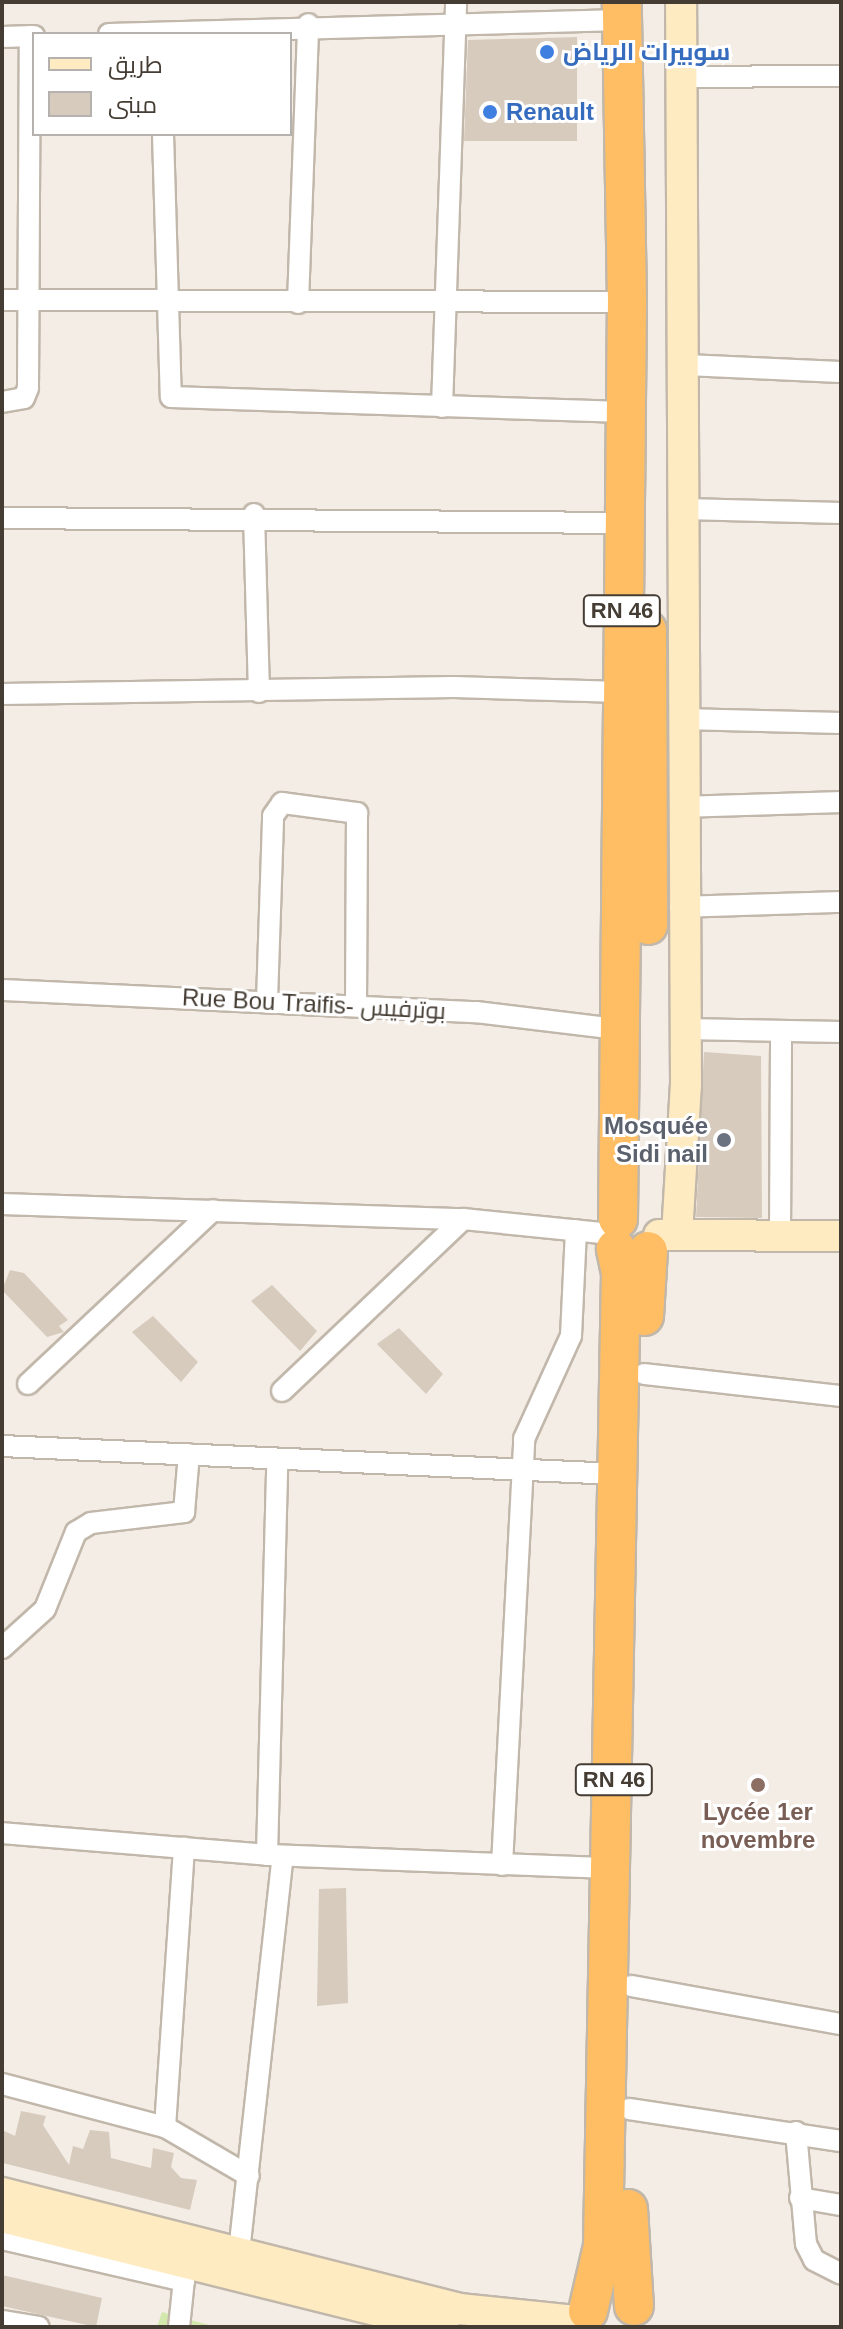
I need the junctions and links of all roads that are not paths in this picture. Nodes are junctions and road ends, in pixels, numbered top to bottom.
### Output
1 (681, 2) edge
2 (630, 8) edge
3 (456, 11) edge
4 (308, 24) junction
5 (177, 32) edge
6 (32, 36) edge
7 (2, 37) edge
8 (841, 76) edge
9 (681, 77) junction
10 (163, 136) edge
11 (2, 300) edge
12 (443, 300) junction
13 (31, 301) junction
14 (627, 302) junction
15 (166, 303) junction
16 (298, 303) junction
17 (685, 365) junction
18 (841, 372) edge
19 (2, 402) edge
20 (442, 407) junction
21 (625, 412) junction
22 (685, 509) junction
23 (841, 513) edge
24 (254, 514) junction
25 (2, 518) edge
26 (624, 523) junction
27 (259, 692) junction
28 (621, 692) junction
29 (2, 694) edge
30 (682, 719) junction
31 (841, 723) edge
32 (841, 802) edge
33 (681, 807) junction
34 (841, 902) edge
35 (680, 907) junction
36 (2, 990) edge
37 (267, 1001) junction
38 (356, 1005) junction
39 (685, 1029) junction
40 (624, 1030) junction
41 (841, 1032) edge
42 (781, 1033) junction
43 (2, 1204) edge
44 (213, 1210) junction
45 (463, 1219) junction
46 (631, 1234) junction
47 (780, 1236) junction
48 (841, 1236) edge
49 (644, 1374) junction
50 (28, 1384) dead end
51 (282, 1391) dead end
52 (841, 1396) edge
53 (2, 1446) edge
54 (189, 1454) junction
55 (277, 1460) junction
56 (522, 1468) junction
57 (616, 1474) junction
58 (2, 1648) edge
59 (2, 1833) edge
60 (184, 1848) junction
61 (275, 1856) junction
62 (502, 1865) junction
63 (612, 1868) junction
64 (631, 1986) junction
65 (841, 2024) edge
66 (2, 2084) edge
67 (629, 2109) junction
68 (165, 2127) junction
69 (796, 2132) junction
70 (841, 2141) edge
71 (249, 2176) junction
72 (2, 2193) edge
73 (800, 2198) junction
74 (841, 2205) edge
75 (2, 2217) edge
76 (2, 2239) edge
77 (239, 2252) junction
78 (185, 2271) junction
79 (841, 2274) edge
80 (645, 2316) edge
81 (580, 2320) edge
82 (2, 2321) edge
83 (39, 2327) edge
84 (179, 2327) edge
85 (444, 2327) edge

1 - 9 street
2 - 3 street
2 - 14 highway, RN 46
2 - 46 highway, RN 46
3 - 4 street
3 - 12 street
4 - 5 street
4 - 16 street
6 - 7 street
6 - 13 street
8 - 9 street
9 - 17 street
10 - 15 street
11 - 13 street
12 - 14 street
12 - 16 street
12 - 20 street
13 - 15 street
13 - 19 street
14 - 21 highway, RN 46
15 - 16 street
15 - 20 street
17 - 18 street
17 - 22 street
20 - 21 street
21 - 26 highway, RN 46
22 - 23 street
22 - 30 street
24 - 25 street
24 - 26 street
24 - 27 street
26 - 28 highway, RN 46
27 - 28 street
27 - 29 street
28 - 40 highway, RN 46
30 - 31 street
30 - 33 street
32 - 33 street
33 - 35 street
34 - 35 street
35 - 39 street
36 - 37 street, Rue Bou Traifis- بوترفيس
37 - 38 street, Rue Bou Traifis- بوترفيس
37 - 38 street
38 - 40 street, Rue Bou Traifis- بوترفيس
39 - 42 street
39 - 46 street
40 - 46 highway, RN 46
41 - 42 street
42 - 47 street
43 - 44 street
44 - 45 street
44 - 50 street
45 - 46 street
45 - 51 street
46 - 47 street
46 - 49 highway, RN 46
46 - 56 street
46 - 57 highway, RN 46
47 - 48 street
49 - 52 street
49 - 64 highway, RN 46
53 - 54 street
54 - 55 street
54 - 58 street
55 - 56 street
55 - 61 street
56 - 57 street
56 - 62 street
57 - 63 highway, RN 46
59 - 60 street
60 - 61 street
60 - 68 street
61 - 62 street
61 - 71 street
62 - 63 street
63 - 81 highway, RN 46
64 - 65 street
64 - 67 highway, RN 46
66 - 68 street
67 - 69 street
67 - 80 highway, RN 46
68 - 71 street
69 - 70 street
69 - 73 street
71 - 77 street
72 - 77 street
73 - 74 street
73 - 79 street
75 - 78 street
76 - 78 street
77 - 81 street
78 - 84 street
78 - 85 street
80 - 81 highway
82 - 83 street

